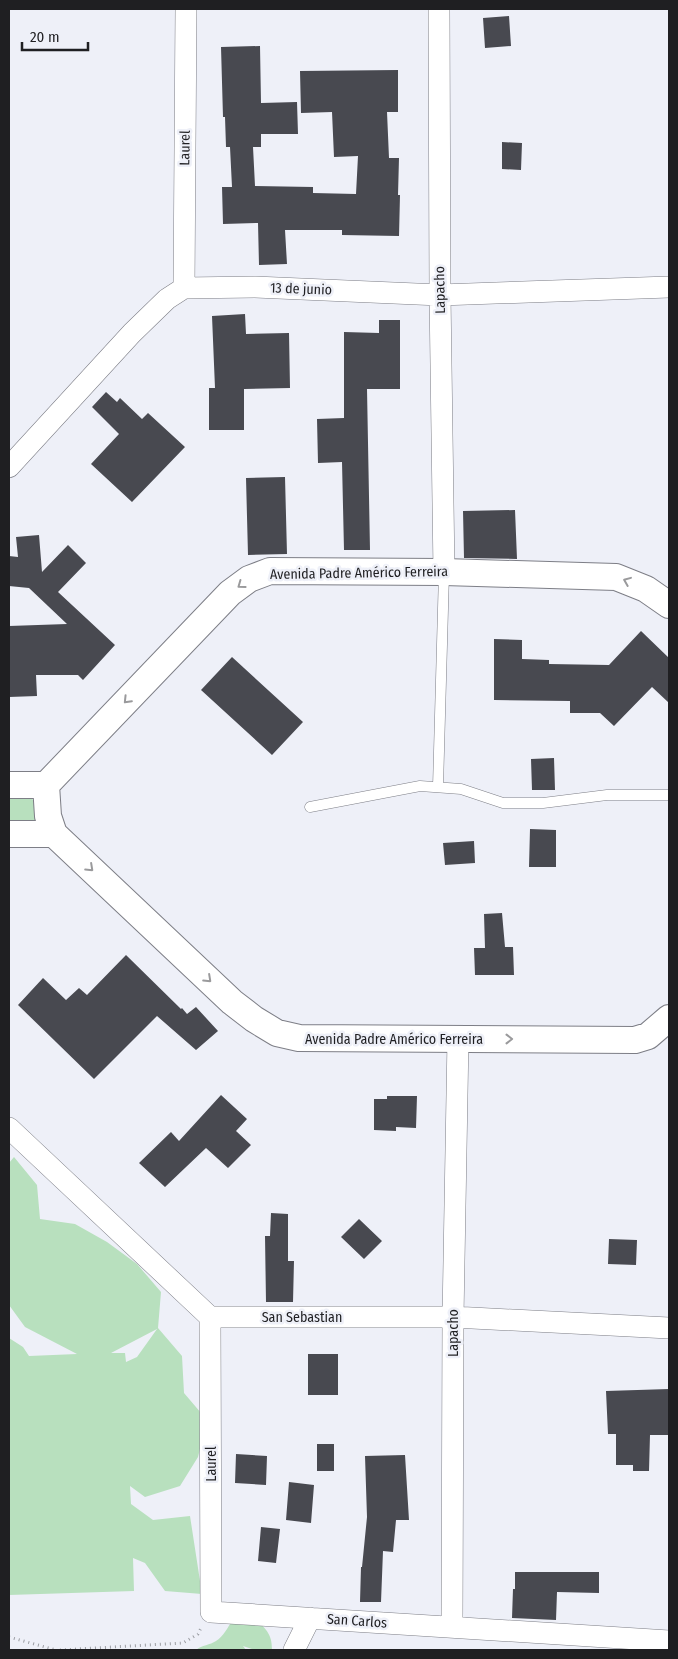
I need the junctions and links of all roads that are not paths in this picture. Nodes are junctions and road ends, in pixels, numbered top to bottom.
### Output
1 (186, 9) edge
2 (439, 9) edge
3 (669, 287) edge
4 (184, 288) junction
5 (440, 294) junction
6 (9, 467) edge
7 (444, 572) junction
8 (669, 605) edge
9 (9, 785) edge
10 (46, 785) junction
11 (438, 787) junction
12 (669, 795) edge
13 (310, 806) dead end
14 (9, 834) edge
15 (54, 834) junction
16 (669, 1018) edge
17 (458, 1039) junction
18 (9, 1128) edge
19 (210, 1317) junction
20 (453, 1317) junction
21 (669, 1328) edge
22 (211, 1612) joint
23 (310, 1618) junction
24 (452, 1627) junction
25 (669, 1641) edge
26 (294, 1650) edge

1 - 4 street, Laurel
2 - 5 street, Lapacho
3 - 5 street, 13 de junio
4 - 5 street, 13 de junio
4 - 6 street
5 - 7 street, Lapacho
8 -> 7 street, Avenida Padre Américo Ferreira
7 -> 10 street, Avenida Padre Américo Ferreira
7 - 11 lane
9 - 10 street
10 - 15 street
11 - 12 lane
11 - 13 lane
14 - 15 street
15 -> 17 street, Avenida Padre Américo Ferreira
17 -> 16 street, Avenida Padre Américo Ferreira
17 - 20 street, Lapacho
18 - 19 street
19 - 20 street, San Sebastian
19 - 22 street, Laurel
20 - 21 street, San Sebastian
20 - 24 street, Lapacho
22 - 23 street, San Carlos
23 - 24 street, San Carlos
23 - 26 street
24 - 25 street, San Carlos

